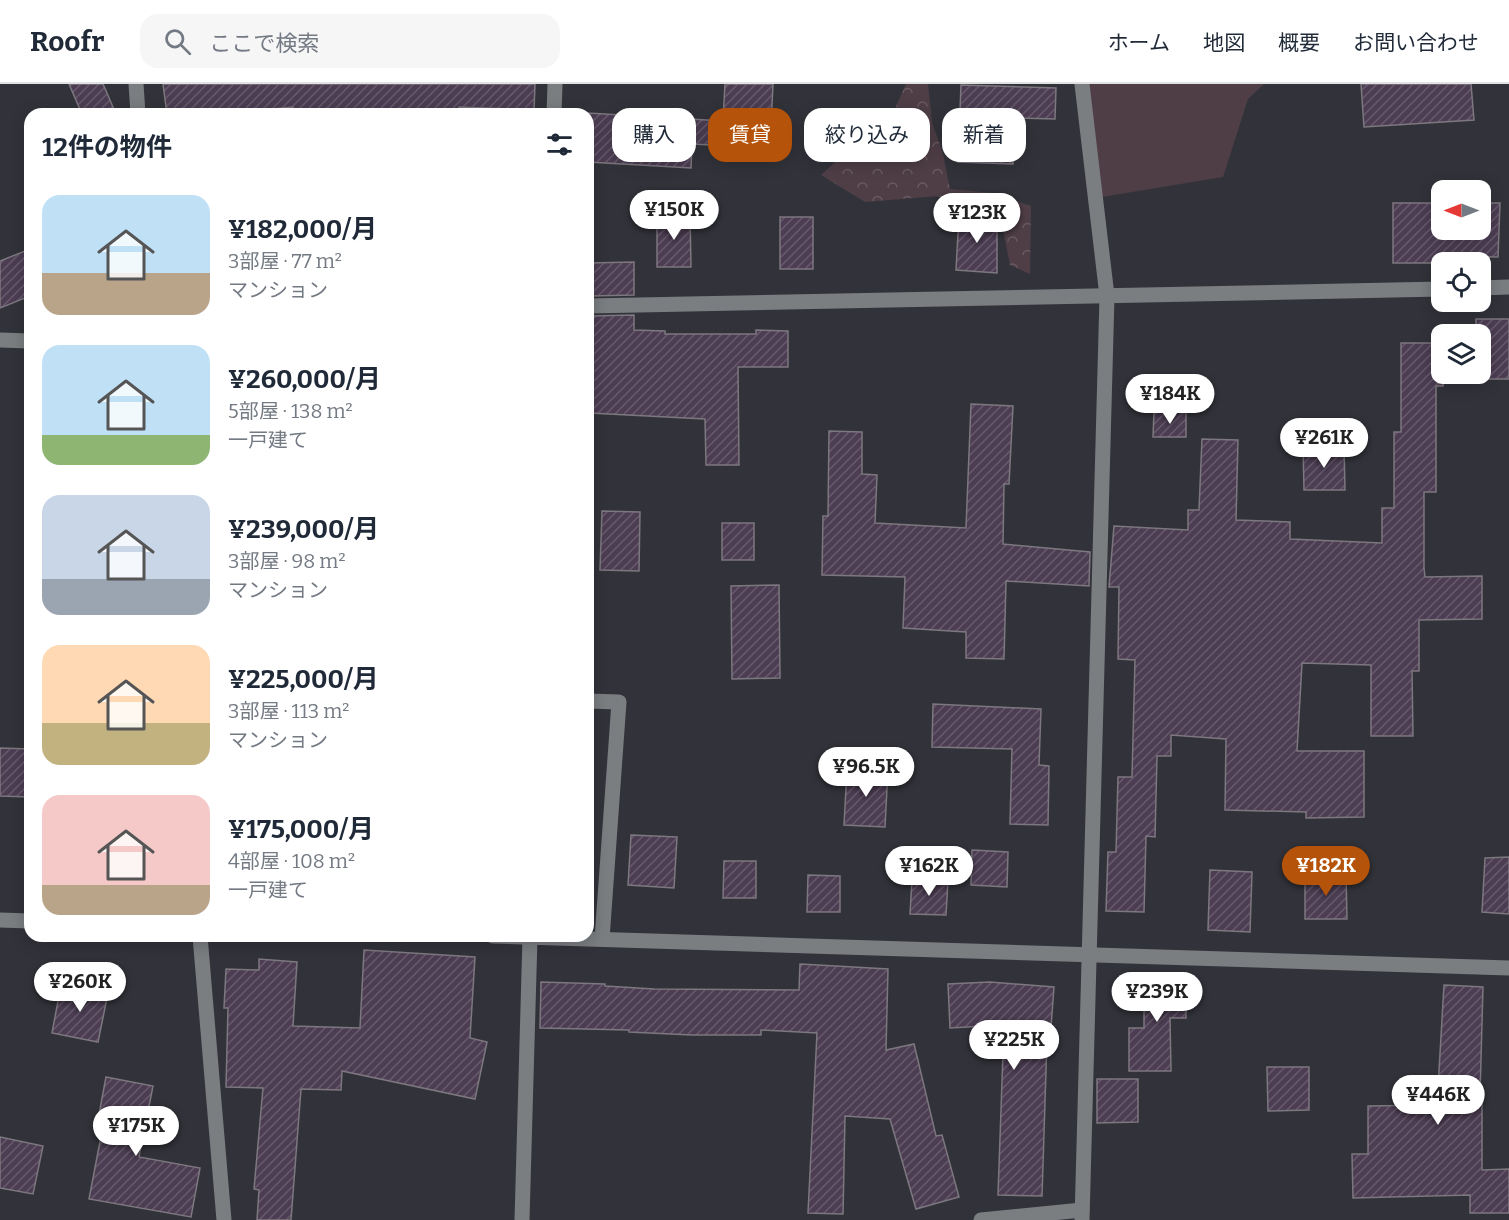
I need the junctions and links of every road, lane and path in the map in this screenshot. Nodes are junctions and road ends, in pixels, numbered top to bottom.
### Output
1 (136, 84) edge
2 (555, 84) edge
3 (1082, 84) edge
4 (138, 108) edge
5 (554, 108) edge
6 (1509, 287) edge
7 (1491, 288) edge
8 (1431, 289) edge
9 (1107, 296) junction
10 (594, 306) edge
11 (0, 340) edge
12 (24, 341) edge
13 (594, 701) edge
14 (0, 920) edge
15 (24, 921) edge
16 (594, 939) edge
17 (602, 939) junction
18 (201, 942) edge
19 (530, 942) edge
20 (1089, 955) junction
21 (1509, 968) edge
22 (1082, 1215) edge
23 (224, 1220) edge
24 (522, 1220) edge
25 (981, 1220) edge

1 - 4 street
2 - 5 street
3 - 9 street
6 - 7 street
8 - 9 street
9 - 10 street
9 - 20 street
11 - 12 street
13 - 17 street
14 - 15 street
16 - 17 street
17 - 20 street
18 - 23 street
19 - 24 street
20 - 21 street
20 - 22 street
22 - 25 street

